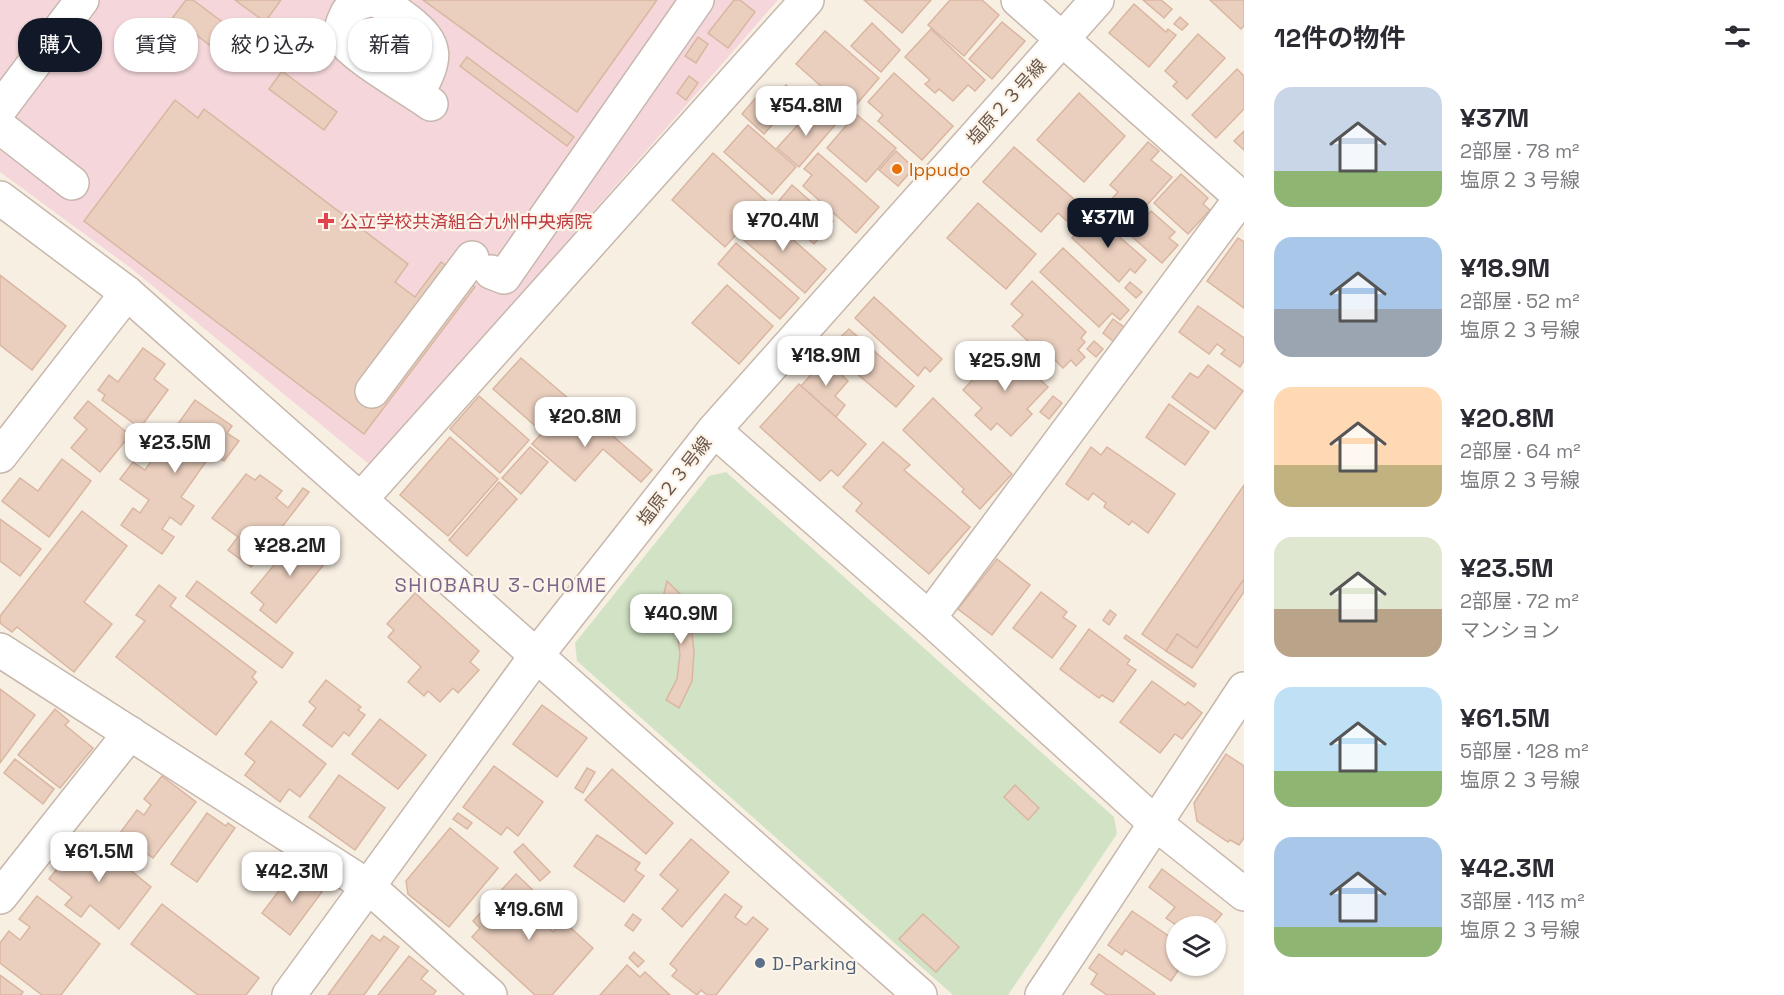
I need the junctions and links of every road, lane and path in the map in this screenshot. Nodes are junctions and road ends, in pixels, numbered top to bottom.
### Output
1 (82, 0) edge
2 (369, 0) edge
3 (375, 0) edge
4 (697, 0) edge
5 (807, 0) edge
6 (1018, 0) edge
7 (1097, 0) edge
8 (1062, 39) junction
9 (0, 109) edge
10 (0, 127) edge
11 (72, 183) dead end
12 (0, 198) edge
13 (1242, 199) edge
14 (127, 293) junction
15 (372, 391) dead end
16 (714, 430) junction
17 (0, 456) edge
18 (361, 499) junction
19 (929, 618) junction
20 (0, 650) edge
21 (536, 656) junction
22 (1244, 689) edge
23 (130, 734) junction
24 (1155, 823) junction
25 (369, 887) junction
26 (1244, 894) edge
27 (0, 897) edge
28 (290, 995) edge
29 (490, 995) edge
30 (920, 995) edge
31 (1042, 995) edge

1 - 9 street
2 - 3 street
4 - 15 street
5 - 18 street
6 - 8 street
7 - 8 street, 塩原２３号線
8 - 13 street
8 - 16 street, 塩原２３号線
10 - 11 street
12 - 14 street
13 - 19 street
14 - 17 street
14 - 18 street
16 - 19 street
16 - 21 street, 塩原２３号線
18 - 21 street
19 - 24 street
20 - 23 street
21 - 25 street, 塩原２３号線
21 - 30 street
22 - 24 street
23 - 25 street
23 - 27 street
24 - 26 street
24 - 31 street
25 - 28 street, 塩原２３号線
25 - 29 street

